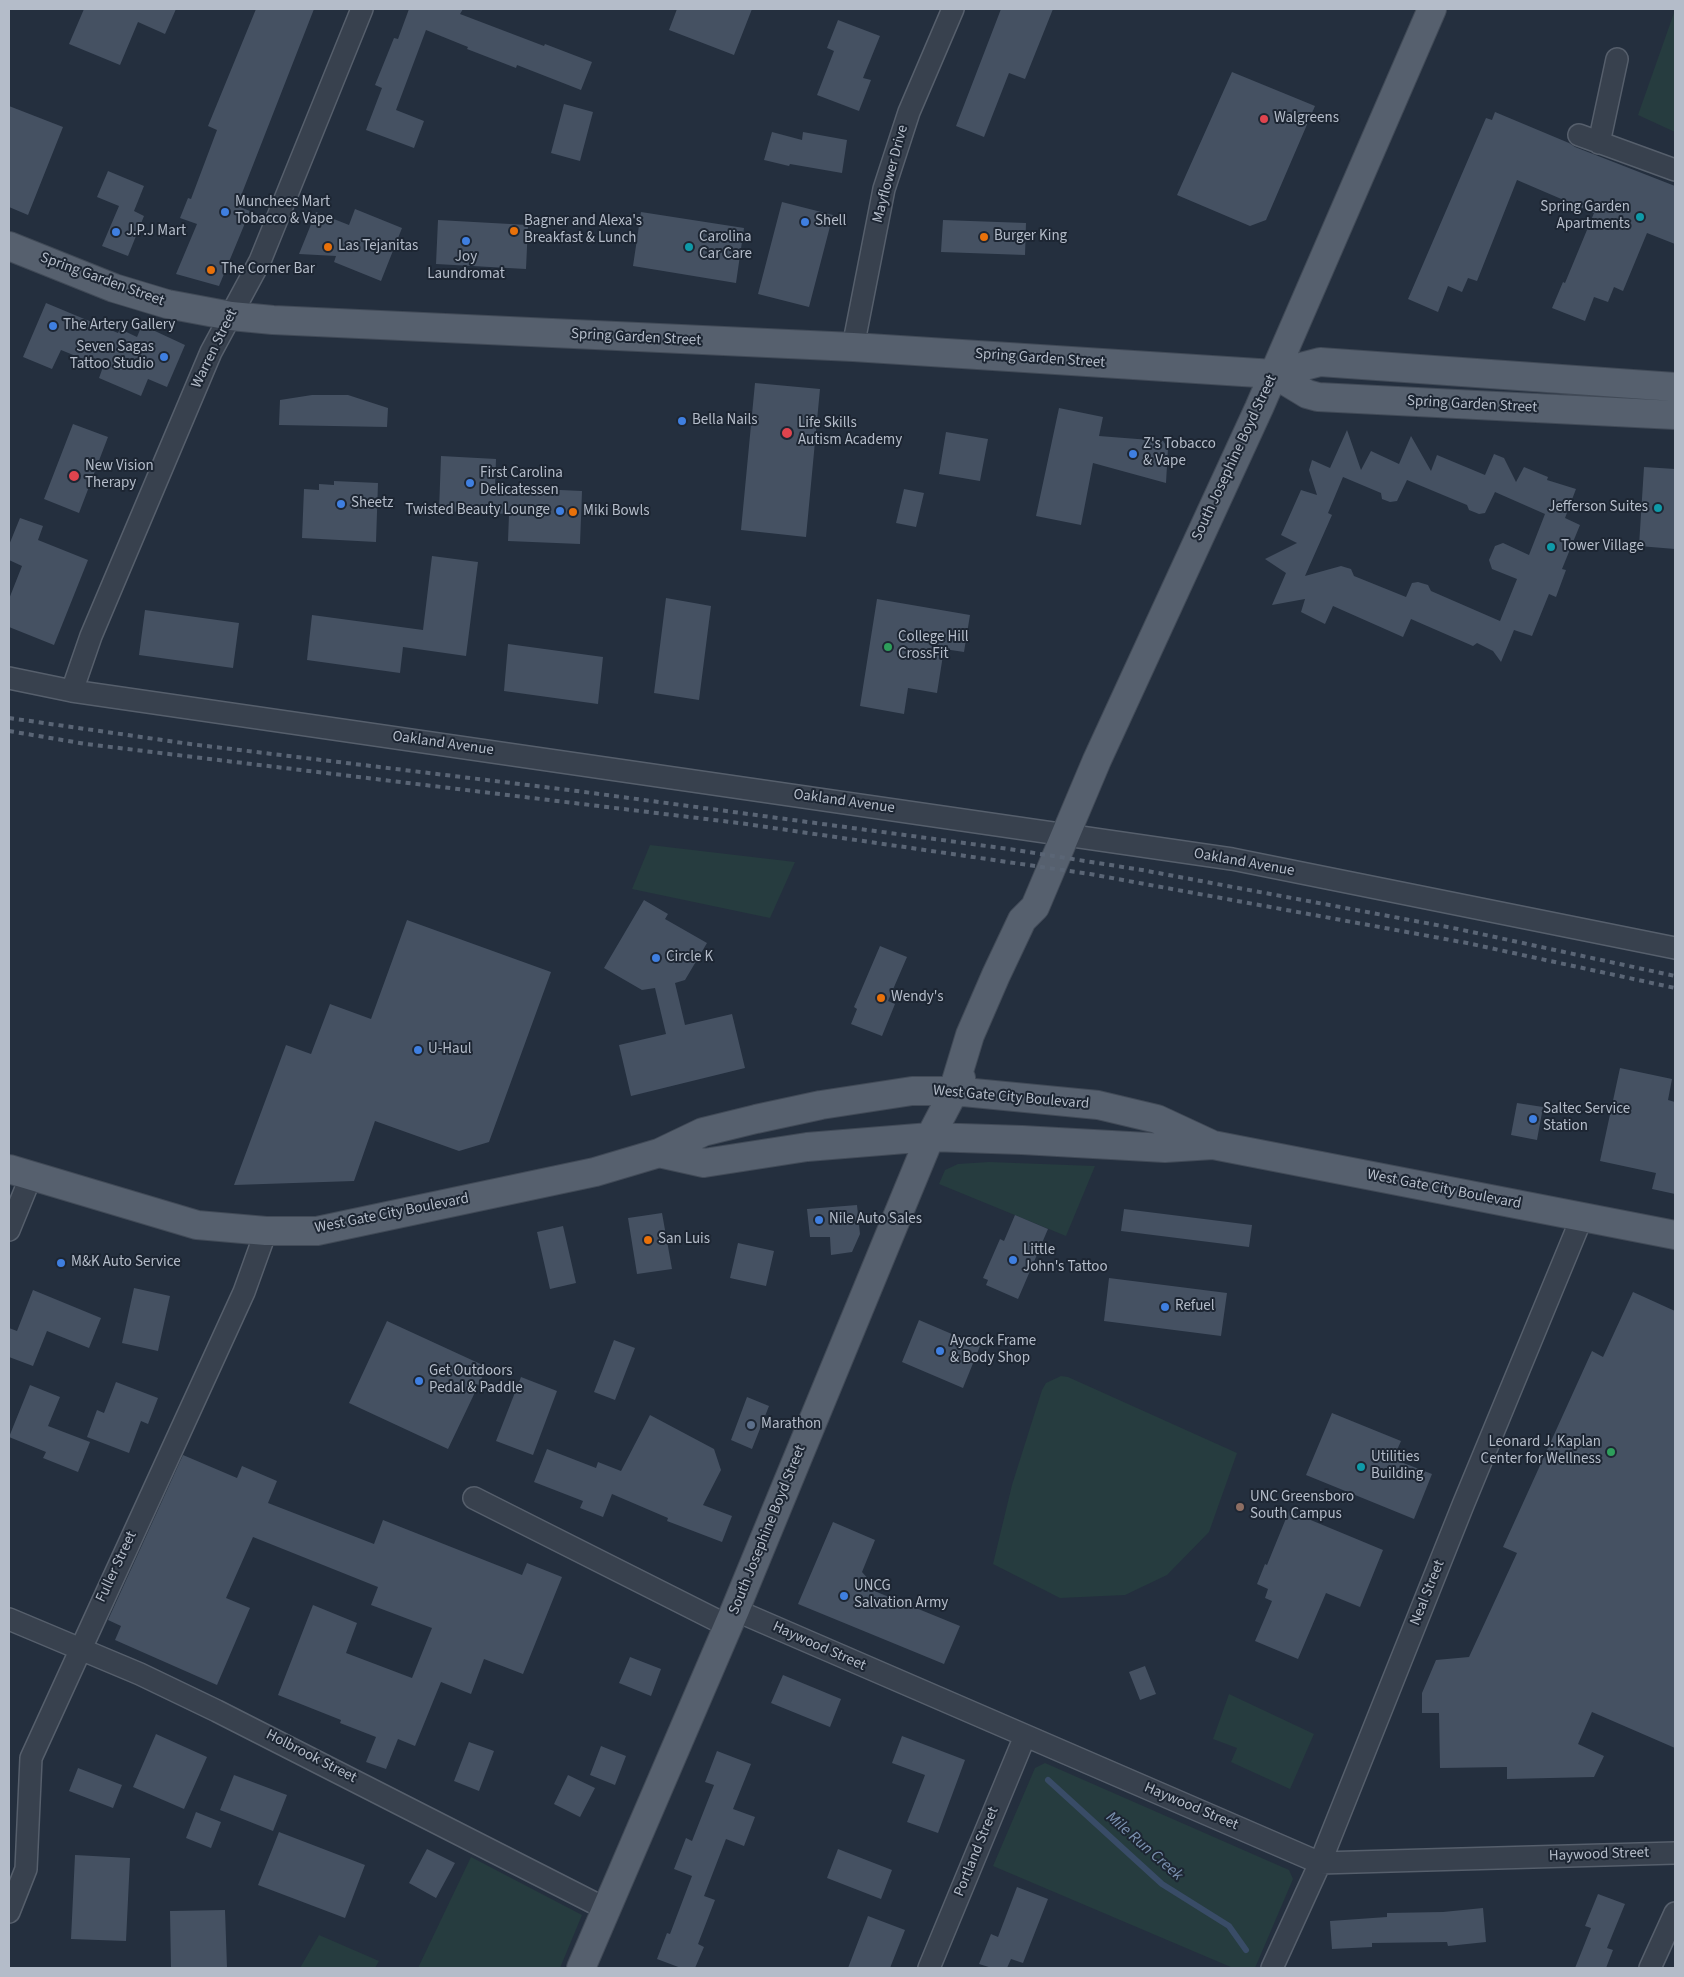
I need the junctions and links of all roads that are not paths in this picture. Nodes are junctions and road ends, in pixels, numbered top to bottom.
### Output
1 (362, 9) edge
2 (952, 9) edge
3 (1432, 9) edge
4 (1617, 59) dead end
5 (1579, 135) dead end
6 (1599, 142) junction
7 (1675, 170) edge
8 (9, 246) edge
9 (231, 316) junction
10 (853, 347) junction
11 (1274, 374) junction
12 (1675, 386) edge
13 (1675, 415) edge
14 (9, 678) edge
15 (72, 691) junction
16 (1066, 834) junction
17 (1675, 948) edge
18 (953, 1090) junction
19 (930, 1137) junction
20 (1214, 1145) junction
21 (659, 1153) junction
22 (20, 1172) edge
23 (1582, 1216) junction
24 (9, 1230) edge
25 (266, 1231) junction
26 (1675, 1235) edge
27 (474, 1498) dead end
28 (732, 1618) junction
29 (9, 1619) edge
30 (80, 1649) junction
31 (1025, 1736) junction
32 (1675, 1853) edge
33 (1320, 1863) junction
34 (606, 1909) junction
35 (9, 1912) edge
36 (1675, 1913) edge
37 (581, 1968) edge
38 (929, 1968) edge
39 (1272, 1968) edge
40 (1650, 1968) edge

1 - 9 street, Warren Street
2 - 10 street, Mayflower Drive
3 - 11 main road, South Josephine Boyd Street
4 - 6 street
5 - 6 street
6 - 7 street
8 - 9 main road, Spring Garden Street
9 - 10 main road, Spring Garden Street
9 - 15 street, Warren Street
10 - 11 main road, Spring Garden Street
11 - 12 main road, Spring Garden Street
11 - 13 main road, Spring Garden Street
11 - 16 main road, South Josephine Boyd Street
14 - 15 street, Oakland Avenue
15 - 16 street, Oakland Avenue
16 - 17 street, Oakland Avenue
16 - 18 main road, South Josephine Boyd Street
18 - 19 main road, South Josephine Boyd Street
18 - 20 main road, West Gate City Boulevard
18 - 21 main road, West Gate City Boulevard
19 - 20 main road, West Gate City Boulevard
19 - 21 main road, West Gate City Boulevard
19 - 28 main road, South Josephine Boyd Street
20 - 23 main road, West Gate City Boulevard
21 - 25 main road, West Gate City Boulevard
22 - 24 street
22 - 25 main road, West Gate City Boulevard
23 - 26 main road, West Gate City Boulevard
23 - 33 street, Neal Street
25 - 30 street, Fuller Street
27 - 28 street, Haywood Street
28 - 31 street, Haywood Street
28 - 34 main road, South Josephine Boyd Street
29 - 30 street, Holbrook Street
30 - 34 street, Holbrook Street
30 - 35 street, Fuller Street
31 - 33 street, Haywood Street
31 - 38 street, Portland Street
32 - 33 street, Haywood Street
33 - 39 street, Neal Street
34 - 37 main road, South Josephine Boyd Street
36 - 40 street

